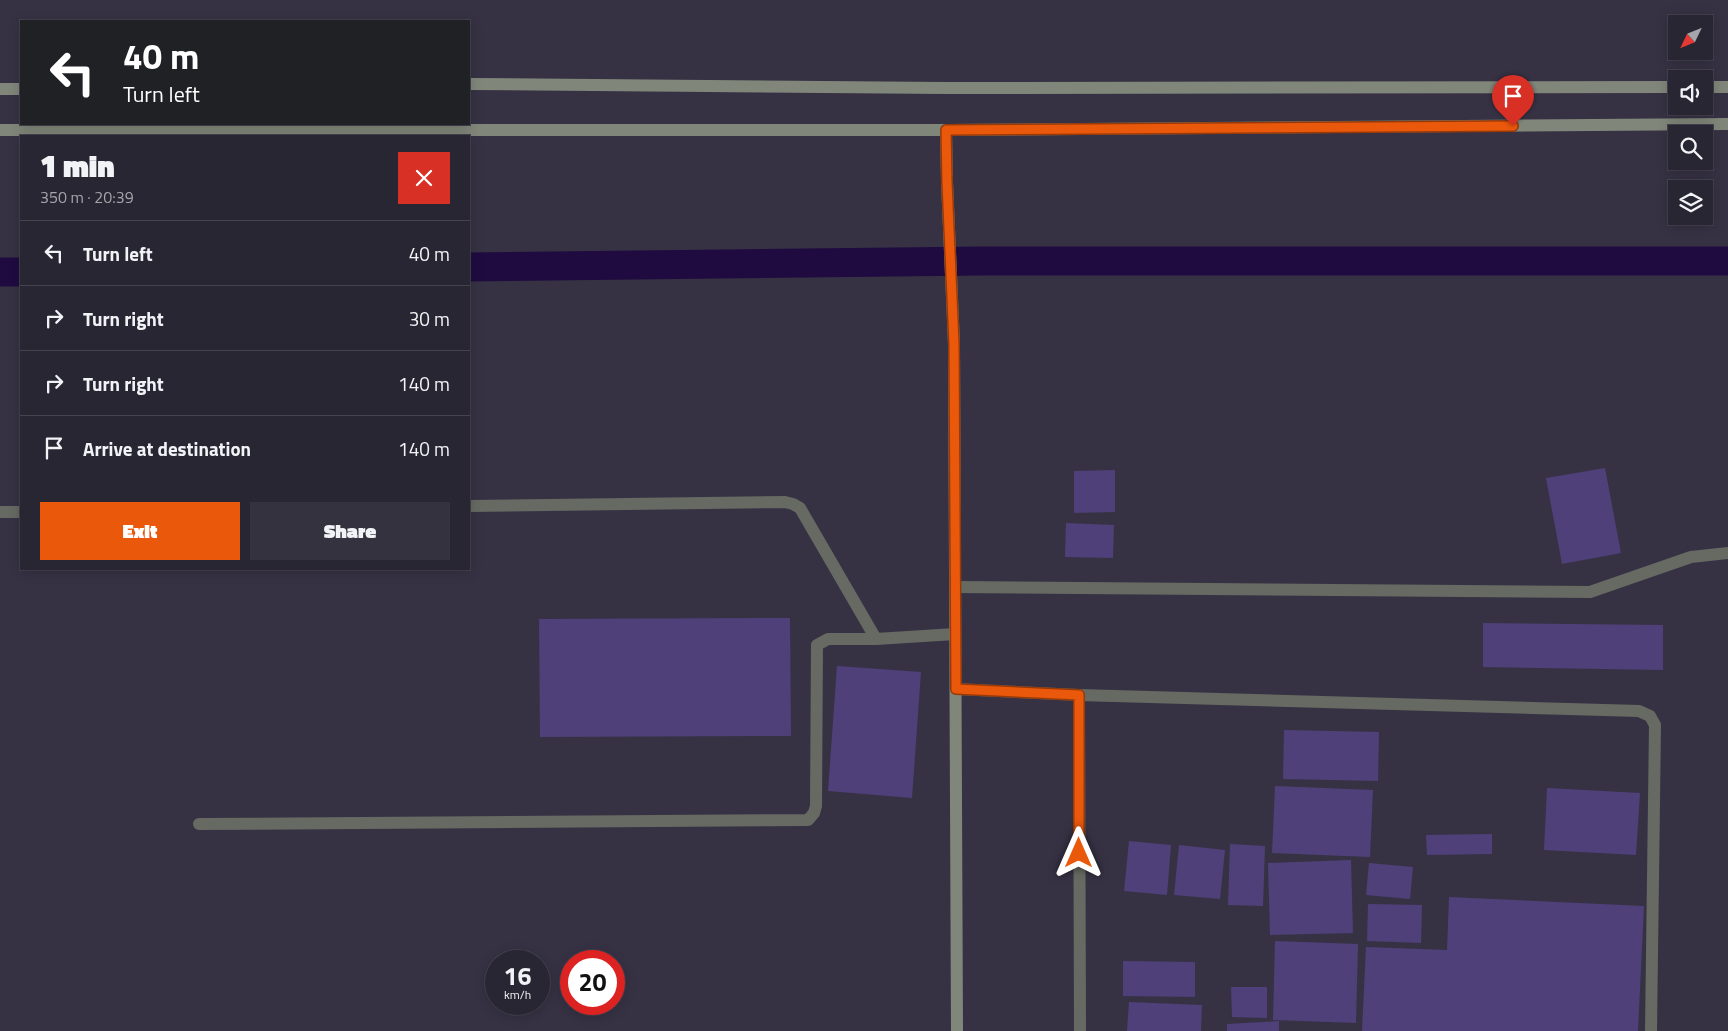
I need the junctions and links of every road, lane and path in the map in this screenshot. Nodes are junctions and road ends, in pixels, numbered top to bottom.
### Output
1 (470, 84) edge
2 (1668, 87) edge
3 (1713, 87) edge
4 (1728, 87) edge
5 (0, 89) edge
6 (20, 89) edge
7 (1728, 124) edge
8 (0, 130) edge
9 (946, 130) junction
10 (470, 506) edge
11 (0, 512) edge
12 (20, 512) edge
13 (1728, 553) edge
14 (955, 587) junction
15 (955, 634) junction
16 (876, 639) junction
17 (956, 689) junction
18 (1079, 695) junction
19 (199, 824) dead end
20 (957, 1031) edge
21 (1080, 1031) edge
22 (1651, 1031) edge

1 - 2 main road
3 - 4 main road
5 - 6 main road
7 - 9 main road
8 - 9 main road
9 - 14 main road
10 - 16 lane
11 - 12 lane
13 - 14 lane
14 - 15 main road
15 - 16 lane
15 - 17 main road
16 - 19 lane
17 - 18 lane
17 - 20 main road
18 - 21 lane
18 - 22 lane

